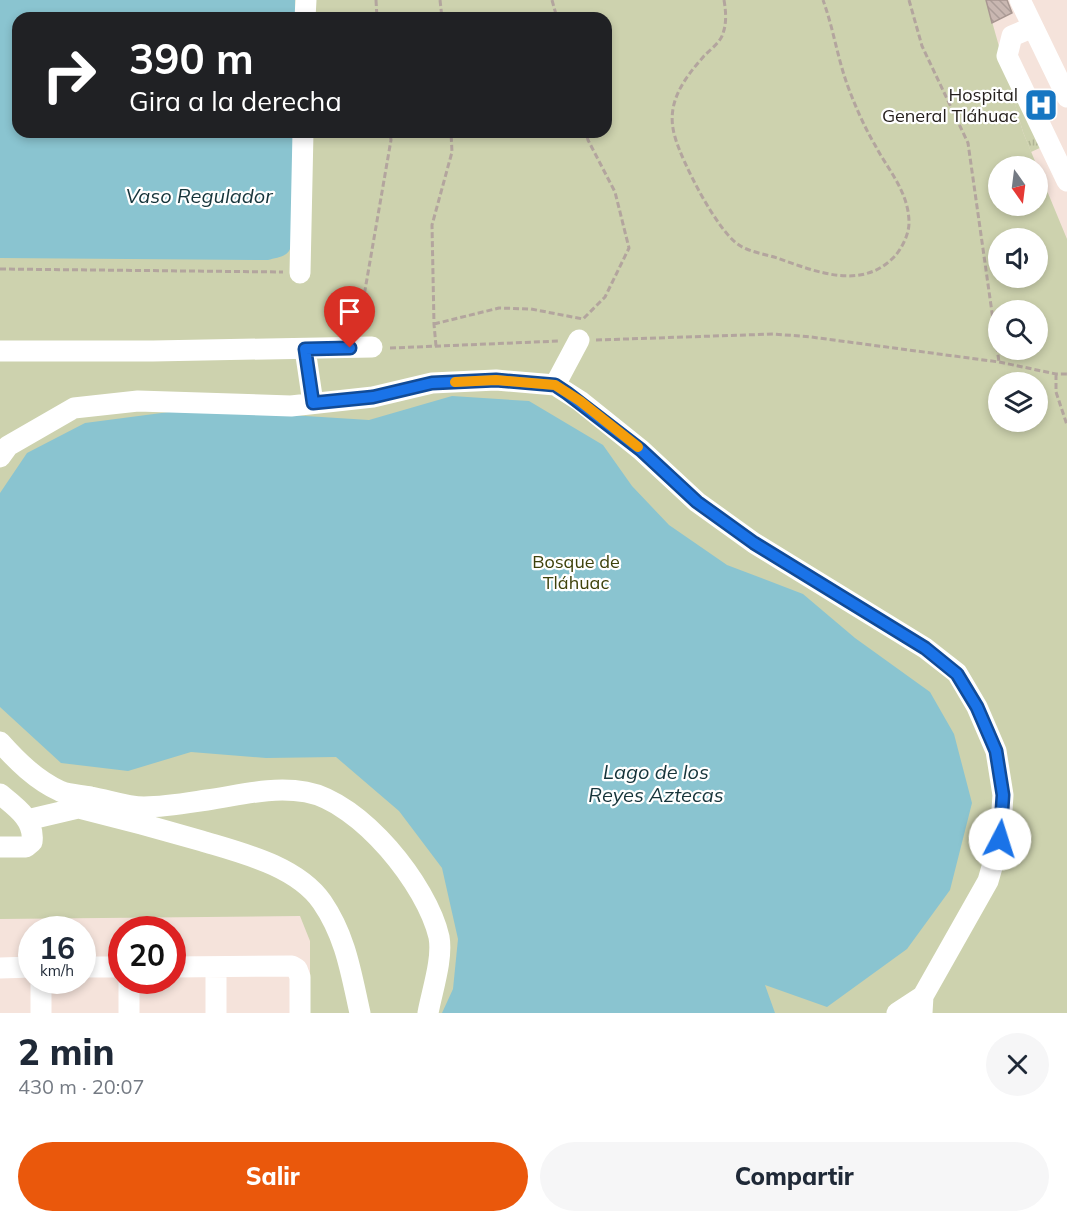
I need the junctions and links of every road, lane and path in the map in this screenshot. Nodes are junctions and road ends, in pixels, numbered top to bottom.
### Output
1 (724, 0) edge
2 (824, 0) edge
3 (909, 0) edge
4 (1020, 0) edge
5 (1033, 27) junction
6 (1067, 97) edge
7 (303, 138) edge
8 (391, 138) edge
9 (451, 138) edge
10 (588, 138) edge
11 (1067, 181) edge
12 (0, 269) edge
13 (300, 273) joint
14 (434, 324) junction
15 (579, 340) junction
16 (436, 346) junction
17 (372, 347) junction
18 (305, 349) junction
19 (0, 351) edge
20 (999, 362) junction
21 (1056, 374) junction
22 (1067, 374) edge
23 (555, 385) junction
24 (313, 403) junction
25 (1067, 425) edge
26 (0, 457) edge
27 (0, 742) edge
28 (61, 791) junction
29 (0, 794) edge
30 (78, 808) junction
31 (27, 820) junction
32 (0, 847) edge
33 (18, 967) edge
34 (186, 967) edge
35 (216, 967) junction
36 (0, 968) edge
37 (41, 994) edge
38 (129, 994) edge
39 (922, 1005) edge
40 (41, 1013) edge
41 (129, 1013) edge
42 (216, 1013) edge
43 (300, 1013) edge
44 (360, 1013) edge
45 (428, 1013) edge
46 (897, 1013) edge

1 - 2 path
3 - 20 path
4 - 5 street
5 - 6 street
5 - 11 street
7 - 13 street
8 - 17 path
9 - 14 path
10 - 14 path
12 - 13 path
14 - 16 path
15 - 16 path
15 - 20 path
15 - 23 street
16 - 17 path
17 - 18 street
18 - 19 street
18 - 24 street
20 - 21 path
21 - 22 path
21 - 25 path
23 - 24 street
23 - 39 street
24 - 26 street
27 - 28 street
28 - 30 street
28 - 45 street
29 - 31 street
30 - 31 street
30 - 44 street
31 - 32 street
33 - 36 street
34 - 35 street
35 - 42 street
35 - 43 street
37 - 40 street
38 - 41 street
39 - 46 street

